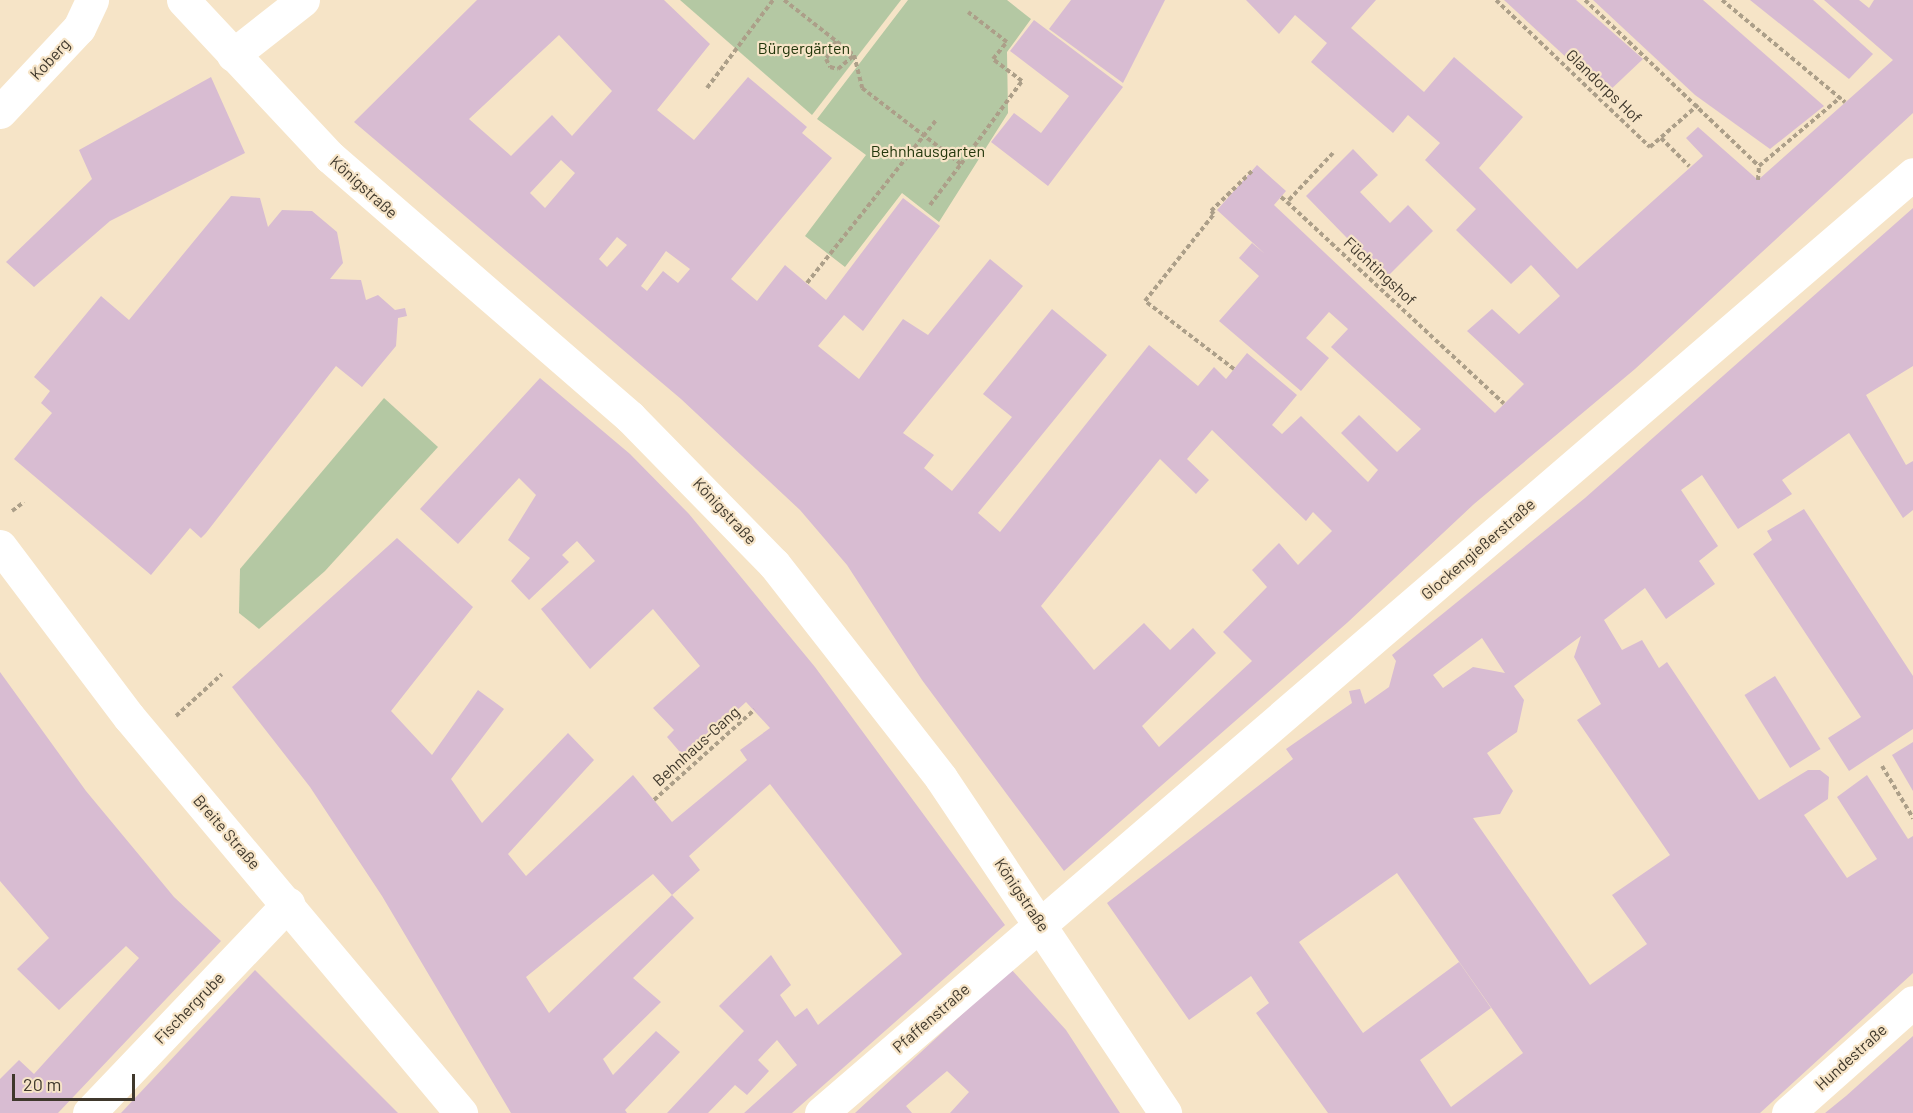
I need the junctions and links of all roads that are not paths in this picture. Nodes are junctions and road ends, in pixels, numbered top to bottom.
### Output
1 (92, 0) edge
2 (183, 0) edge
3 (303, 0) edge
4 (233, 56) junction
5 (0, 112) edge
6 (1913, 174) edge
7 (0, 546) edge
8 (288, 904) junction
9 (1041, 923) junction
10 (1913, 1002) edge
11 (89, 1113) edge
12 (461, 1113) edge
13 (821, 1113) edge
14 (1165, 1113) edge
15 (1788, 1113) edge

1 - 5 street, Koberg
2 - 4 street, Königstraße
3 - 4 street
4 - 9 street, Königstraße
6 - 9 street, Glockengießerstraße
7 - 8 street, Breite Straße
8 - 11 street, Fischergrube
8 - 12 street, Breite Straße
9 - 13 street, Pfaffenstraße
9 - 14 street, Königstraße
10 - 15 street, Hundestraße

